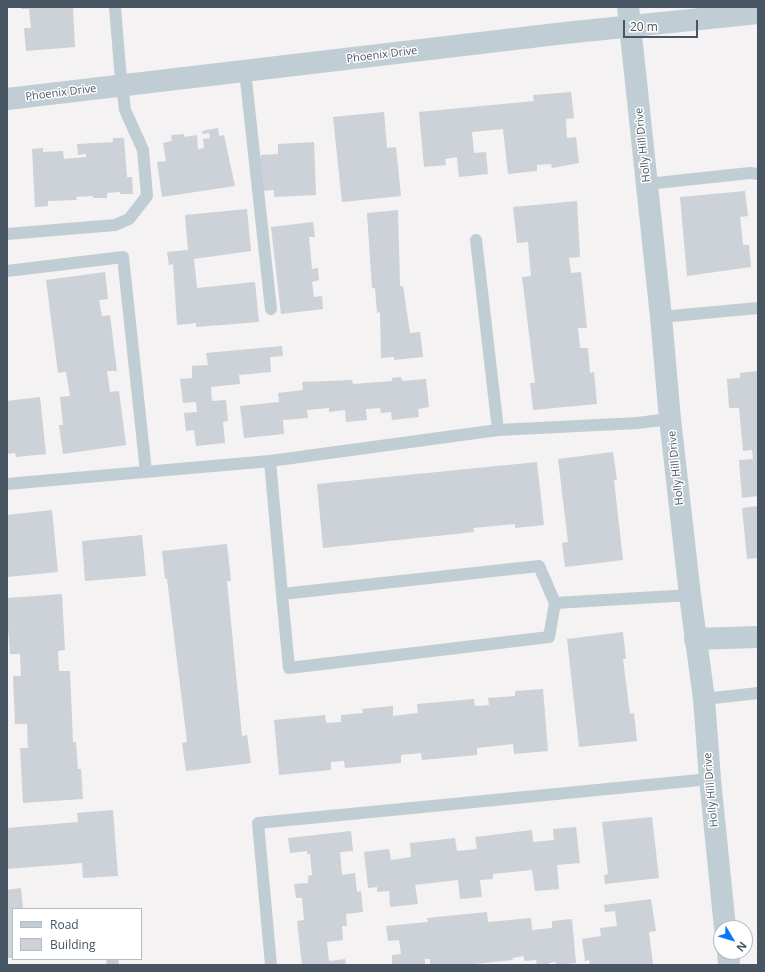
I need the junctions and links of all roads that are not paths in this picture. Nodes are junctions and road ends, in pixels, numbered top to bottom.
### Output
1 (115, 7) edge
2 (758, 13) edge
3 (629, 17) edge
4 (245, 71) junction
5 (123, 85) junction
6 (7, 99) edge
7 (758, 174) edge
8 (647, 184) junction
9 (7, 234) edge
10 (476, 240) dead end
11 (7, 271) edge
12 (758, 308) edge
13 (271, 309) dead end
14 (661, 317) junction
15 (670, 419) junction
16 (498, 430) junction
17 (270, 460) junction
18 (146, 472) junction
19 (7, 484) edge
20 (282, 594) junction
21 (690, 595) junction
22 (555, 603) junction
23 (758, 637) edge
24 (695, 639) junction
25 (758, 693) edge
26 (704, 699) junction
27 (710, 779) junction
28 (724, 920) edge
29 (271, 965) edge

1 - 5 lane
2 - 3 street, Phoenix Drive
3 - 4 street, Phoenix Drive
3 - 8 street, Holly Hill Drive
4 - 5 street, Phoenix Drive
4 - 13 lane
5 - 6 street, Phoenix Drive
5 - 9 lane
7 - 8 lane
8 - 14 street, Holly Hill Drive
10 - 16 lane
11 - 18 lane
12 - 14 lane
14 - 15 street, Holly Hill Drive
15 - 16 lane
15 - 21 street, Holly Hill Drive
16 - 17 lane
17 - 18 lane
17 - 20 lane
18 - 19 lane
20 - 22 lane
20 - 22 lane
21 - 22 lane
21 - 24 street, Holly Hill Drive
23 - 24 street
24 - 26 street, Holly Hill Drive
25 - 26 lane
26 - 27 street, Holly Hill Drive
27 - 28 street, Holly Hill Drive
27 - 29 lane

